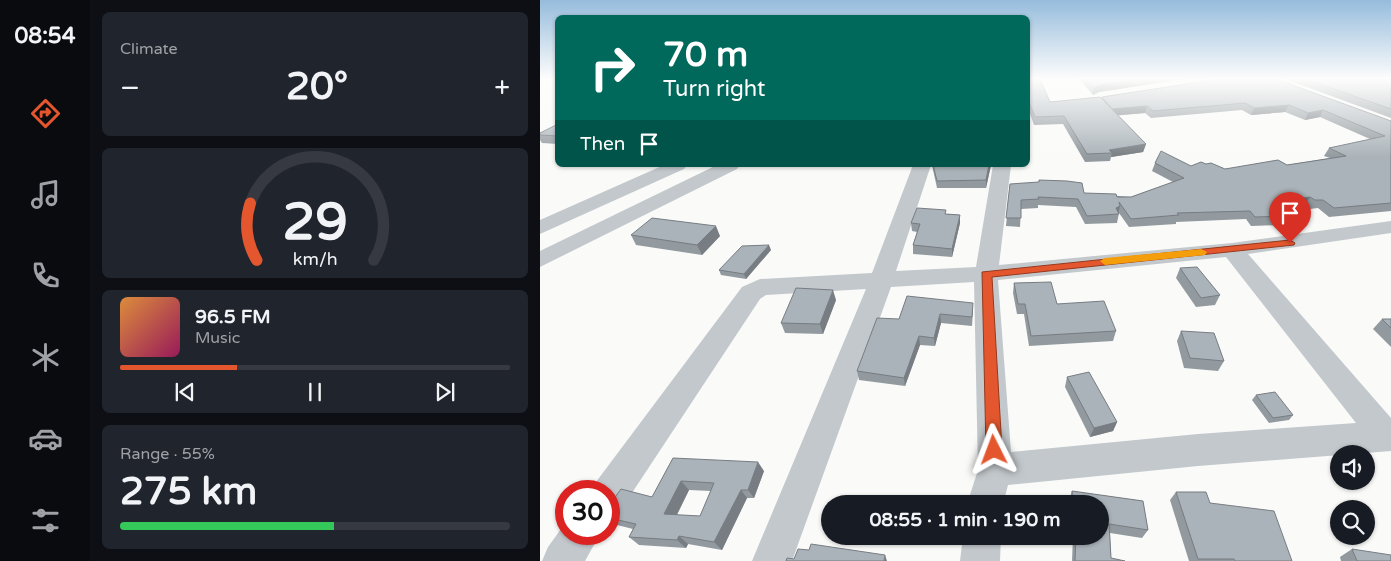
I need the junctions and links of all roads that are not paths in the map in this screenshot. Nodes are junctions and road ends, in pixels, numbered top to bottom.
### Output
1 (674, 167) edge
2 (727, 167) edge
3 (921, 167) edge
4 (1002, 167) edge
5 (540, 228) edge
6 (1391, 228) edge
7 (1232, 250) junction
8 (540, 260) edge
9 (986, 274) junction
10 (881, 281) junction
11 (1389, 436) edge
12 (995, 470) junction
13 (620, 480) edge
14 (988, 495) edge
15 (573, 545) edge
16 (981, 545) edge
17 (562, 561) edge
18 (772, 561) edge
19 (980, 561) edge

1 - 5 street
2 - 8 street
3 - 10 street
4 - 9 street
6 - 7 street
7 - 9 street
7 - 11 street
9 - 10 street
9 - 12 street
10 - 13 street
10 - 18 street
11 - 12 street
12 - 14 street
15 - 17 street
16 - 19 street

